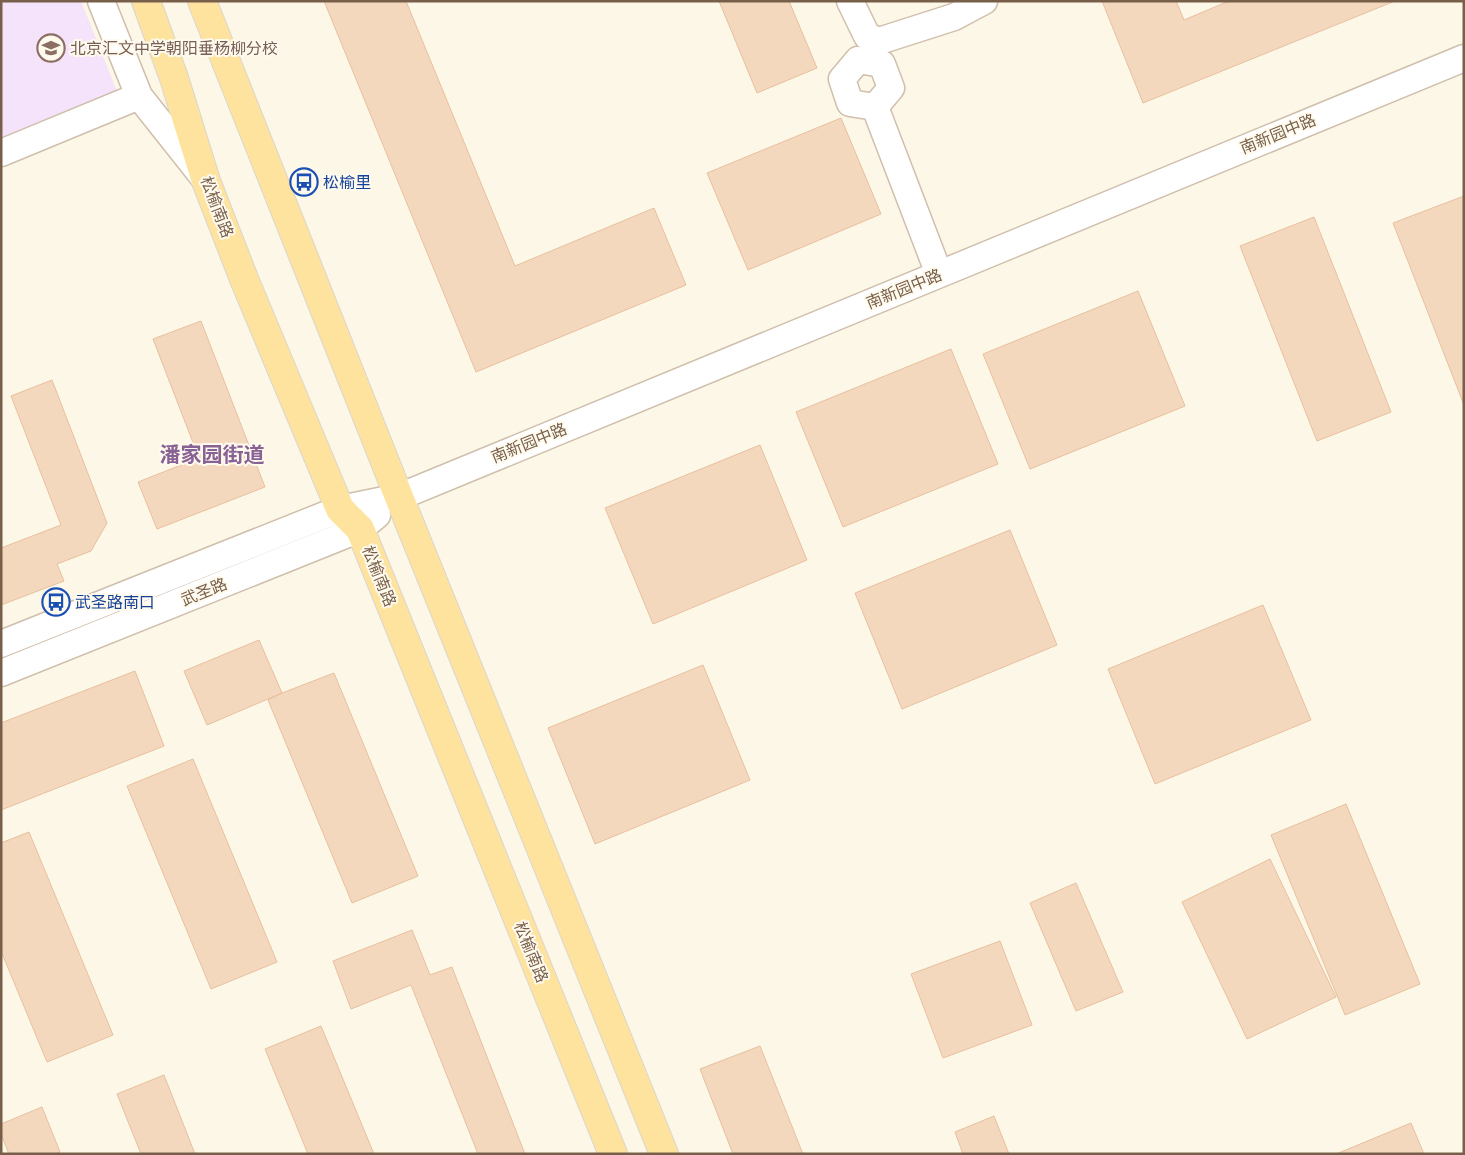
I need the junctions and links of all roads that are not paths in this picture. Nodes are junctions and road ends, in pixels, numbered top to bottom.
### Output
1 (101, 1) edge
2 (146, 1) edge
3 (202, 1) edge
4 (850, 1) edge
5 (984, 1) edge
6 (867, 49) junction
7 (1464, 58) edge
8 (139, 96) junction
9 (875, 107) junction
10 (1, 153) edge
11 (206, 181) junction
12 (939, 274) junction
13 (398, 497) junction
14 (340, 509) junction
15 (360, 529) junction
16 (1, 644) edge
17 (1, 673) edge
18 (613, 1154) edge
19 (664, 1154) edge

1 - 8 street
2 - 11 main road, 松榆南路
3 - 13 main road
4 - 6 street
5 - 6 street
6 - 9 street
6 - 9 street
7 - 12 street, 南新园中路
8 - 10 street
8 - 11 street
9 - 12 street
11 - 14 main road, 松榆南路
12 - 13 street, 南新园中路
13 - 14 street, 南新园中路
13 - 15 street, 武圣路
13 - 19 main road
14 - 15 main road, 松榆南路
14 - 16 street, 武圣路
15 - 17 street, 武圣路
15 - 18 main road, 松榆南路

